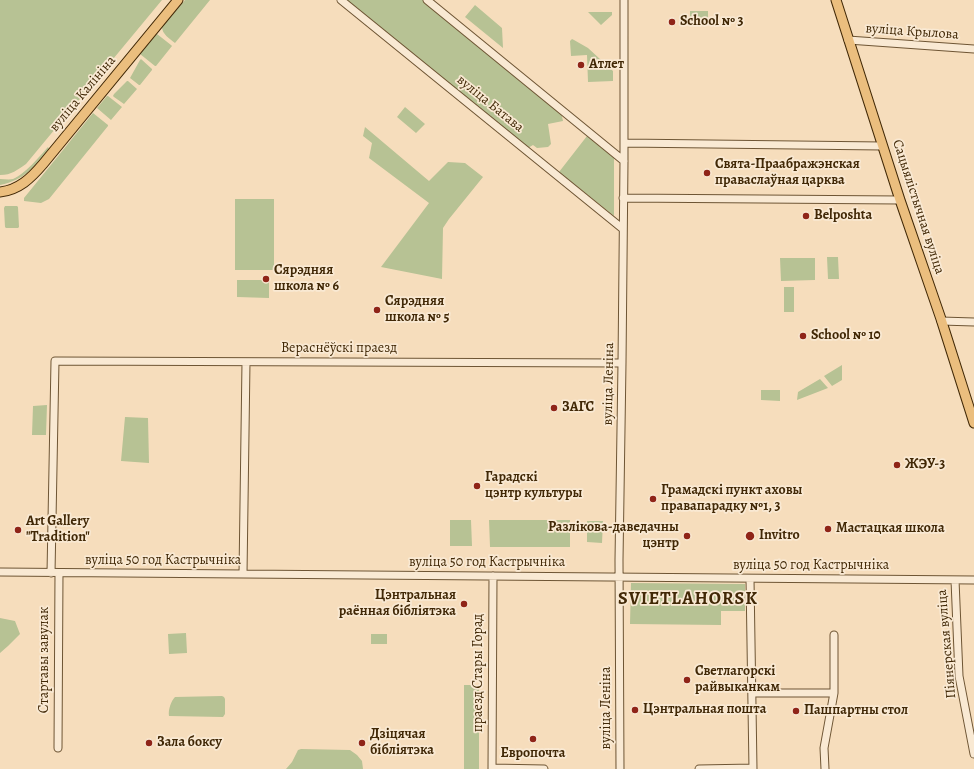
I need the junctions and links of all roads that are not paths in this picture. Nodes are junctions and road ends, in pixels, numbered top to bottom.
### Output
1 (178, 0) edge
2 (341, 0) edge
3 (427, 0) edge
4 (624, 0) edge
5 (836, 0) edge
6 (848, 40) junction
7 (974, 49) edge
8 (624, 143) junction
9 (882, 146) junction
10 (624, 161) junction
11 (0, 192) edge
12 (623, 198) junction
13 (900, 200) junction
14 (623, 229) junction
15 (941, 321) junction
16 (974, 322) edge
17 (55, 361) joint
18 (246, 362) junction
19 (622, 363) junction
20 (974, 423) edge
21 (0, 572) edge
22 (55, 573) junction
23 (243, 574) junction
24 (493, 576) junction
25 (620, 578) junction
26 (750, 579) junction
27 (955, 580) junction
28 (974, 580) edge
29 (834, 635) dead end
30 (752, 693) junction
31 (834, 693) junction
32 (58, 748) dead end
33 (974, 754) edge
34 (492, 768) edge
35 (544, 769) edge
36 (620, 769) edge
37 (699, 769) edge
38 (753, 769) edge
39 (824, 769) edge

1 - 11 main road, вуліца Калініна
2 - 14 street, вуліца Батава
3 - 10 street
4 - 8 street, вуліца Леніна
5 - 6 main road, Сацыялістычная вуліца
6 - 7 street, вуліца Крылова
6 - 9 main road, Сацыялістычная вуліца
8 - 9 street
8 - 10 street, вуліца Леніна
9 - 13 main road, Сацыялістычная вуліца
10 - 12 street, вуліца Леніна
12 - 13 street
12 - 14 street, вуліца Леніна
13 - 15 main road, Сацыялістычная вуліца
14 - 19 street, вуліца Леніна
15 - 16 street
15 - 20 main road, Сацыялістычная вуліца
17 - 18 street, Вераснёўскі праезд
17 - 22 street, Стартавы завулак
18 - 19 street, Вераснёўскі праезд
18 - 23 street
19 - 25 street, вуліца Леніна
21 - 22 street, вуліца 50 год Кастрычніка
22 - 23 street, вуліца 50 год Кастрычніка
22 - 32 street, Стартавы завулак
23 - 24 street, вуліца 50 год Кастрычніка
24 - 25 street, вуліца 50 год Кастрычніка
24 - 34 street, праезд Стары Горад
25 - 26 street, вуліца 50 год Кастрычніка
25 - 36 street, вуліца Леніна
26 - 27 street, вуліца 50 год Кастрычніка
26 - 30 street
27 - 28 street, вуліца 50 год Кастрычніка
27 - 33 street, Піянерская вуліца
29 - 31 street
30 - 31 street
30 - 38 street
31 - 39 street
34 - 35 street
37 - 38 street

